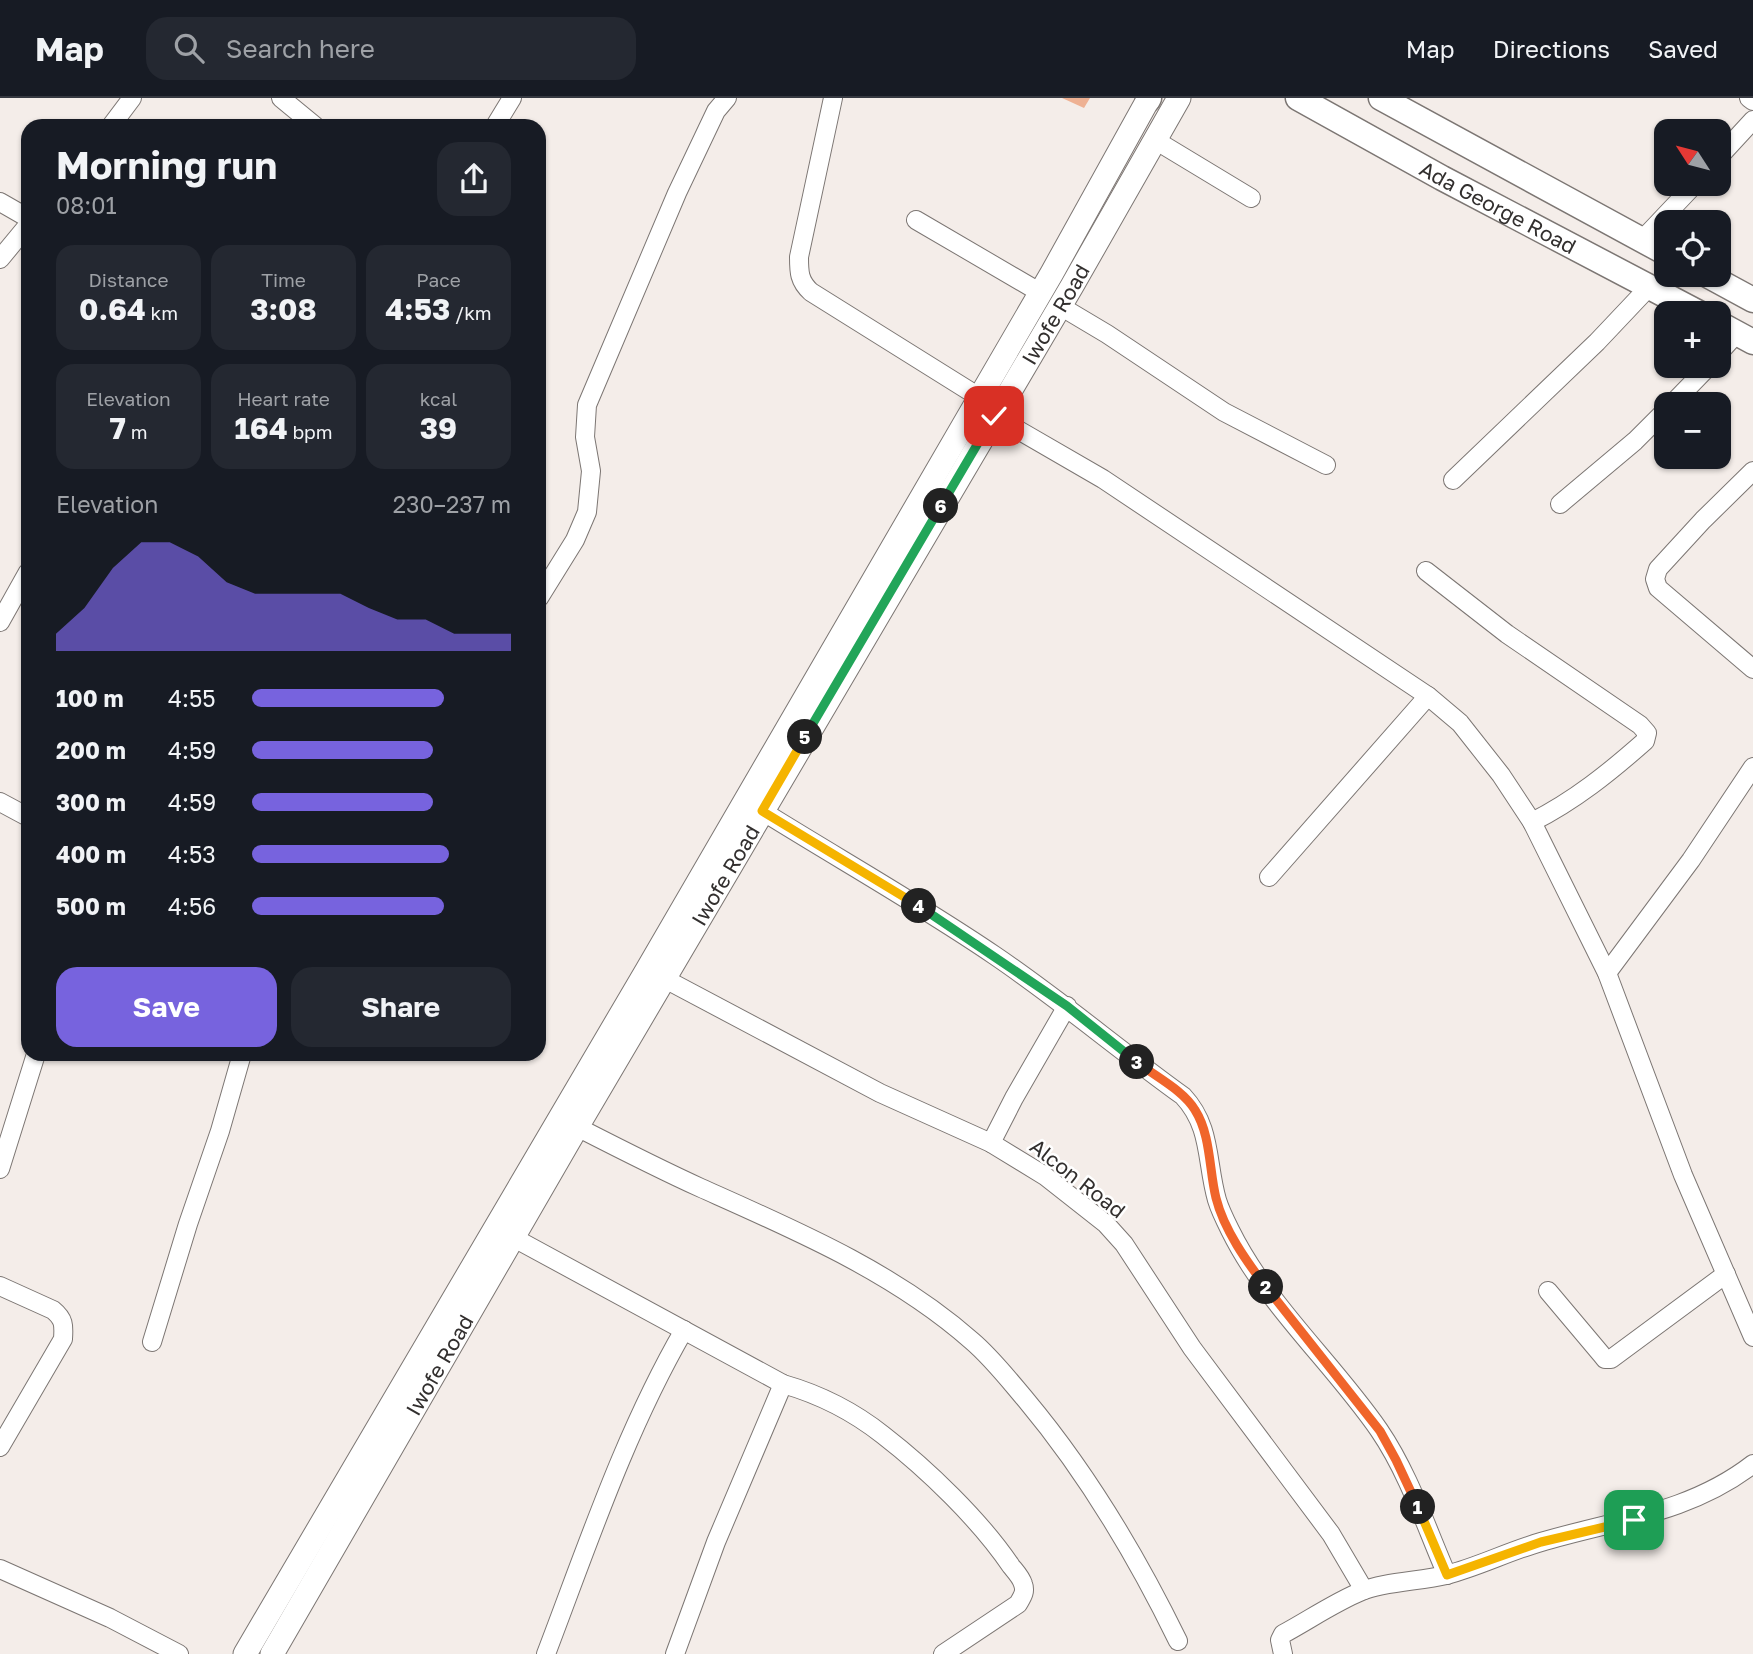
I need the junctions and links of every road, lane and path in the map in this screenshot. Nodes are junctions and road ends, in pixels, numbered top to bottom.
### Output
1 (132, 98) edge
2 (281, 98) edge
3 (512, 98) edge
4 (727, 98) edge
5 (833, 98) edge
6 (1179, 98) edge
7 (1298, 98) edge
8 (1381, 98) edge
9 (1149, 99) edge
10 (116, 119) edge
11 (306, 119) edge
12 (499, 119) edge
13 (1753, 120) edge
14 (1155, 141) junction
15 (1731, 144) edge
16 (1684, 196) edge
17 (1251, 198) dead end
18 (0, 202) edge
19 (21, 214) edge
20 (916, 220) dead end
21 (21, 234) edge
22 (1642, 240) junction
23 (1654, 246) edge
24 (0, 259) edge
25 (1649, 287) junction
26 (1729, 287) edge
27 (1041, 293) junction
28 (1753, 300) edge
29 (1676, 301) edge
30 (1060, 306) junction
31 (1697, 378) edge
32 (1684, 392) edge
33 (979, 397) junction
34 (994, 416) junction
35 (1654, 422) edge
36 (1326, 465) dead end
37 (1753, 471) edge
38 (1453, 480) dead end
39 (1560, 504) dead end
40 (1426, 571) dead end
41 (21, 584) edge
42 (546, 587) edge
43 (0, 622) edge
44 (1753, 669) edge
45 (1428, 696) junction
46 (1753, 767) edge
47 (0, 804) edge
48 (762, 811) junction
49 (21, 814) edge
50 (1532, 822) junction
51 (1269, 877) dead end
52 (1607, 973) junction
53 (665, 979) junction
54 (1067, 1006) junction
55 (34, 1061) edge
56 (240, 1061) edge
57 (577, 1127) junction
58 (991, 1143) junction
59 (0, 1170) edge
60 (514, 1238) junction
61 (1727, 1274) junction
62 (0, 1286) edge
63 (1548, 1291) dead end
64 (684, 1330) junction
65 (1753, 1337) edge
66 (152, 1342) dead end
67 (783, 1384) junction
68 (0, 1447) edge
69 (1753, 1464) edge
70 (0, 1569) edge
71 (1447, 1575) junction
72 (1364, 1590) junction
73 (1178, 1641) dead end
74 (180, 1654) edge
75 (245, 1654) edge
76 (272, 1654) edge
77 (546, 1654) edge
78 (675, 1654) edge
79 (943, 1654) edge
80 (1283, 1654) edge

1 - 10 street
2 - 11 street
3 - 12 street
4 - 42 street
5 - 33 street
6 - 14 street, Iwofe Road
7 - 25 main road, Ada George Road
8 - 22 main road, Ada George Road
9 - 27 street, Iwofe Road
13 - 15 street
14 - 17 street
14 - 30 street, Iwofe Road
16 - 22 street
18 - 19 street
20 - 27 street
21 - 24 street
22 - 23 main road, Ada George Road
25 - 29 main road, Ada George Road
25 - 38 street
26 - 28 main road
27 - 33 street, Iwofe Road
30 - 34 street, Iwofe Road
30 - 36 street
31 - 32 street
33 - 75 street, Iwofe Road
34 - 45 street
34 - 48 street, Iwofe Road
35 - 39 street
37 - 44 street
40 - 50 street
41 - 43 street
45 - 50 street
45 - 51 street
46 - 52 street
47 - 49 street
48 - 53 street, Iwofe Road
48 - 54 street
50 - 52 street
52 - 61 street
53 - 57 street, Iwofe Road
53 - 58 street, Alcon Road
54 - 58 street
54 - 71 street
55 - 59 street
56 - 66 street
57 - 60 street, Iwofe Road
57 - 73 street
58 - 72 street, Alcon Road
60 - 64 street
60 - 76 street, Iwofe Road
61 - 63 street
61 - 65 street
62 - 68 street
64 - 67 street
64 - 77 street
67 - 78 street
67 - 79 street
69 - 71 street
70 - 74 street
71 - 72 street
72 - 80 street

